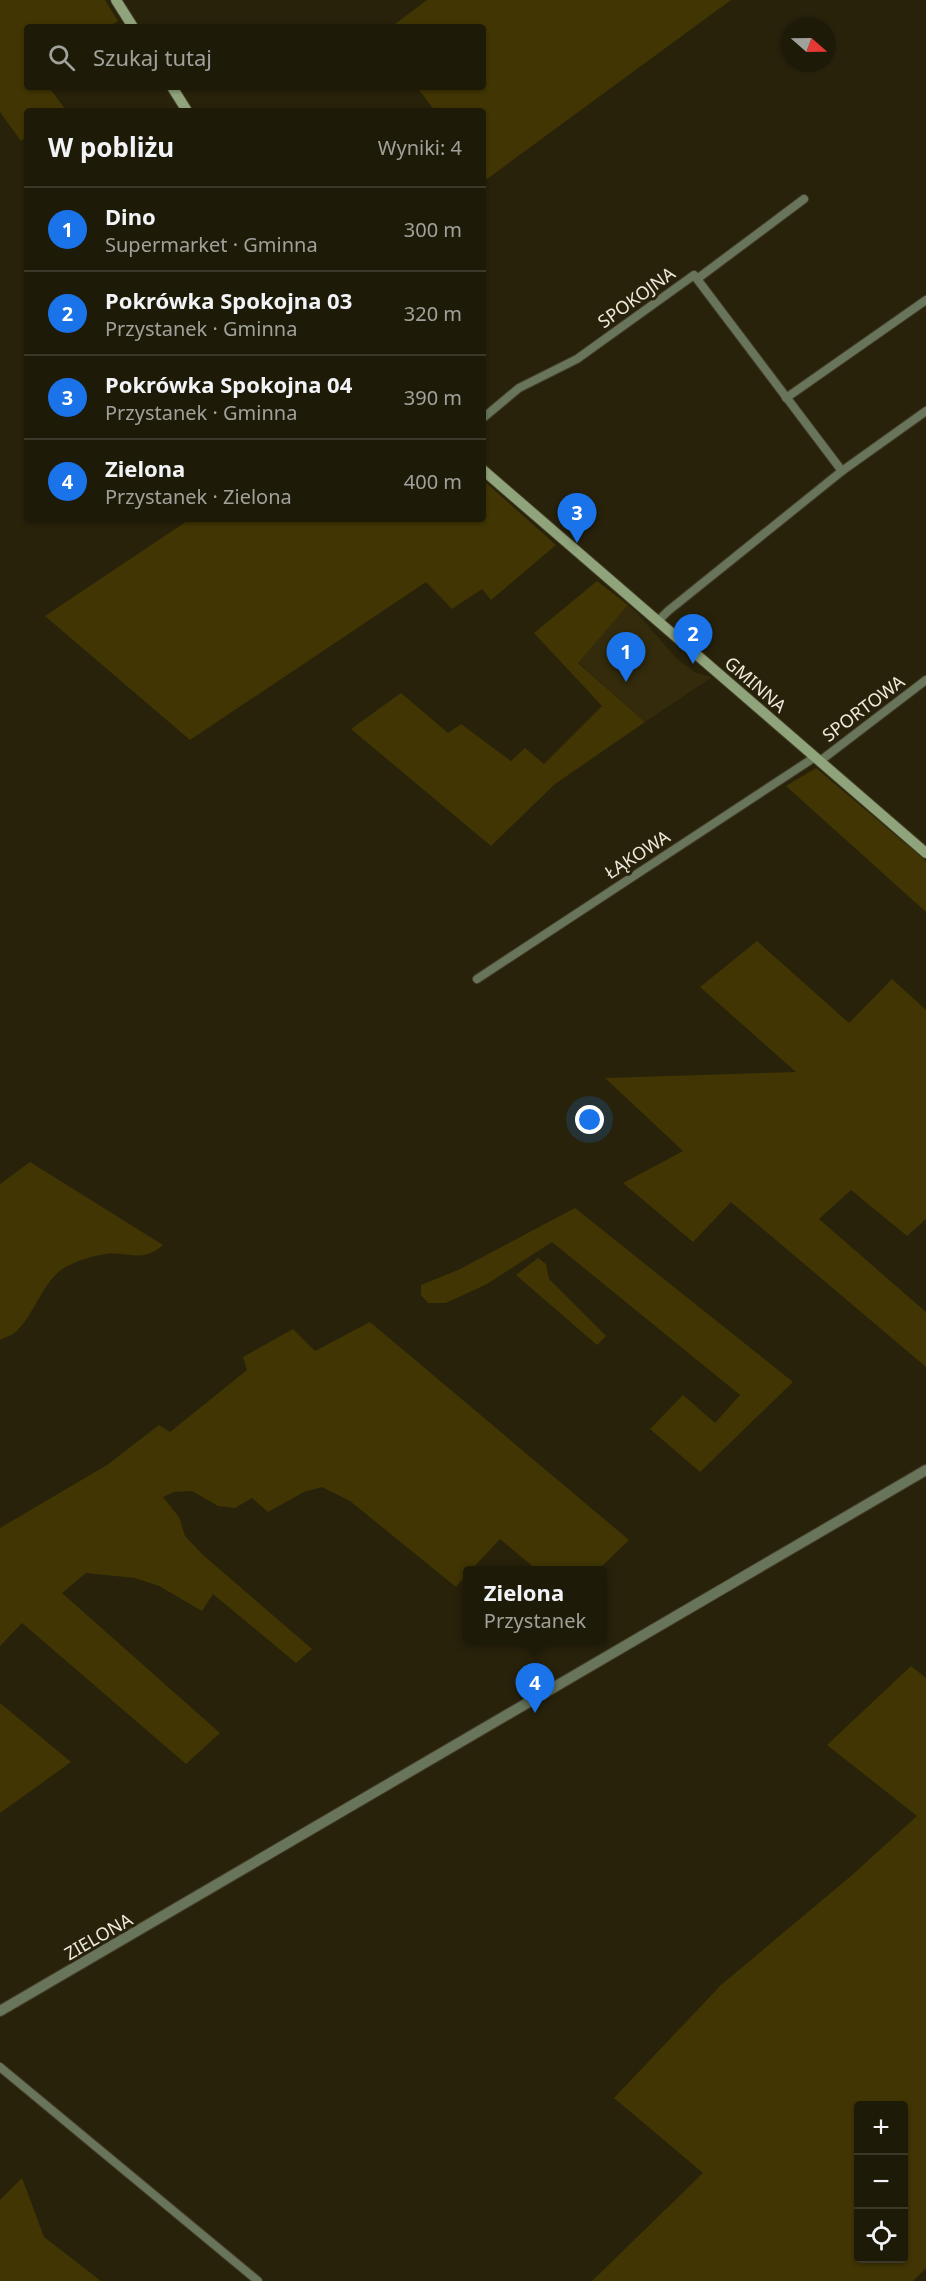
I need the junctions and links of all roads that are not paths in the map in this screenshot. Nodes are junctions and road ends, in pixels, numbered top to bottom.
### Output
1 (116, 0) edge
2 (132, 24) edge
3 (174, 90) edge
4 (185, 108) edge
5 (804, 199) dead end
6 (697, 279) junction
7 (926, 300) edge
8 (786, 398) junction
9 (926, 411) edge
10 (486, 415) edge
11 (842, 471) junction
12 (486, 473) edge
13 (658, 621) junction
14 (926, 680) edge
15 (818, 759) junction
16 (926, 853) edge
17 (477, 979) dead end
18 (926, 1470) edge
19 (0, 2011) edge
20 (0, 2067) edge
21 (258, 2281) edge

1 - 2 main road
3 - 4 main road
5 - 6 street
6 - 8 street, SPOKOJNA
6 - 10 street, SPOKOJNA
7 - 8 street
8 - 11 street, SPOKOJNA
9 - 11 street
11 - 13 street
12 - 13 main road, GMINNA
13 - 15 main road, GMINNA
14 - 15 street, SPORTOWA
15 - 16 main road, GMINNA
15 - 17 street, ŁĄKOWA
18 - 19 street, ZIELONA
20 - 21 street

